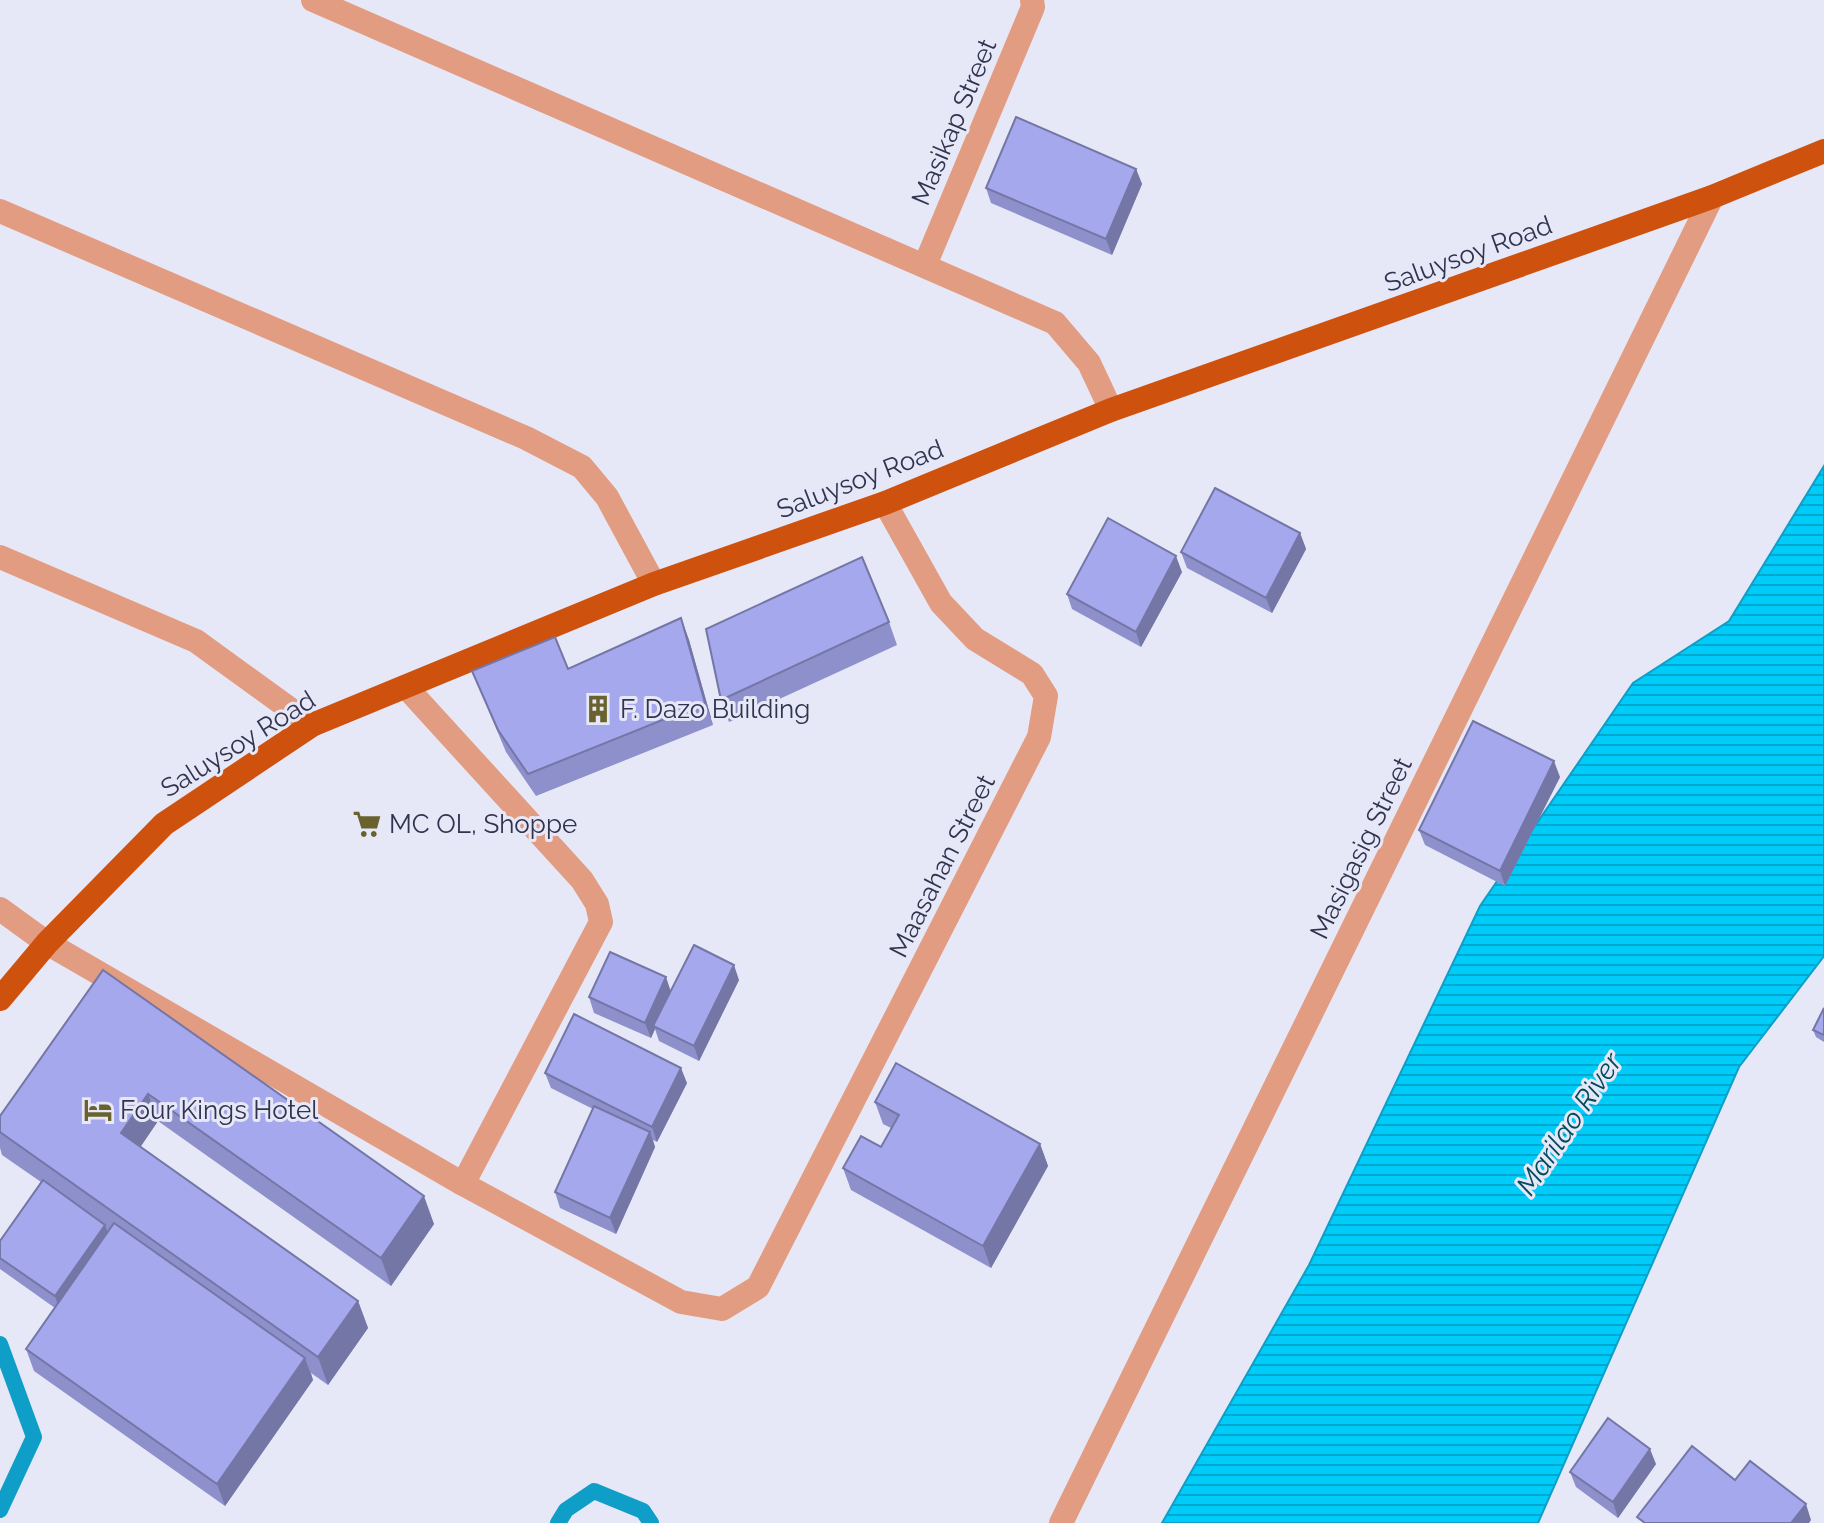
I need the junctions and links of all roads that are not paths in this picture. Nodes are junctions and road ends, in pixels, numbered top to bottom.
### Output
1 (313, 0) edge
2 (1032, 0) edge
3 (1824, 151) edge
4 (1712, 197) junction
5 (0, 211) edge
6 (925, 265) junction
7 (1111, 410) junction
8 (885, 503) junction
9 (0, 557) edge
10 (654, 584) junction
11 (406, 687) junction
12 (312, 725) junction
13 (0, 909) edge
14 (47, 943) junction
15 (0, 999) edge
16 (463, 1184) junction
17 (1061, 1523) edge

1 - 6 street
2 - 6 street, Masikap Street
3 - 4 main road, Saluysoy Road
4 - 7 main road, Saluysoy Road
4 - 17 street, Masigasig Street
5 - 10 street
6 - 7 street
7 - 8 main road, Saluysoy Road
8 - 10 main road, Saluysoy Road
8 - 16 street, Maasahan Street
9 - 12 street
10 - 11 main road, Saluysoy Road
11 - 12 main road, Saluysoy Road
11 - 16 street
12 - 14 main road, Saluysoy Road
13 - 14 street
14 - 15 main road, Saluysoy Road
14 - 16 street

